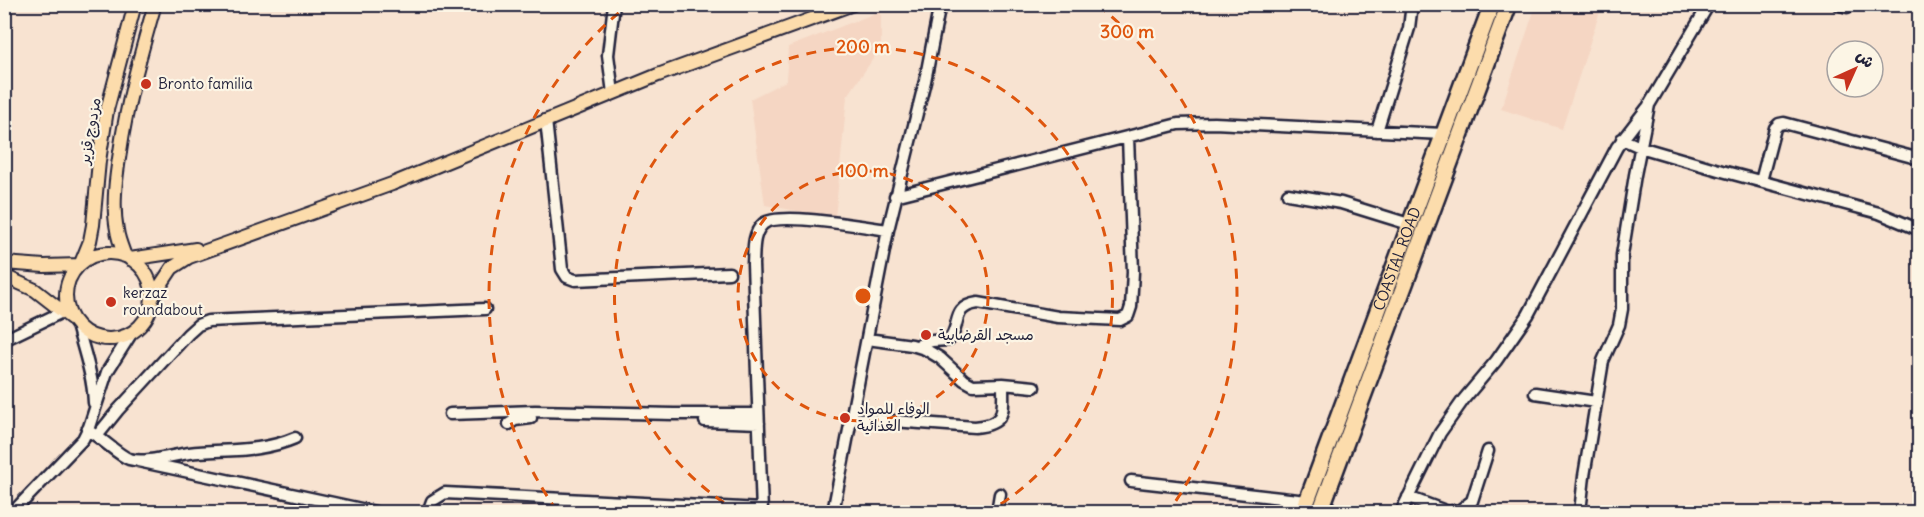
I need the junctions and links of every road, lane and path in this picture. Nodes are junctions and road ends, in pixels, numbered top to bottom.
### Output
1 (135, 4) edge
2 (155, 4) edge
3 (614, 4) edge
4 (853, 4) edge
5 (940, 4) edge
6 (1412, 4) edge
7 (1491, 4) edge
8 (1509, 4) edge
9 (1709, 4) edge
10 (832, 8) edge
11 (613, 93) junction
12 (1649, 105) junction
13 (546, 120) junction
14 (1377, 131) junction
15 (1443, 134) junction
16 (1128, 137) junction
17 (1622, 139) junction
18 (1640, 147) junction
19 (1920, 159) edge
20 (1761, 181) junction
21 (1288, 194) dead end
22 (895, 196) junction
23 (1409, 224) junction
24 (888, 230) junction
25 (1920, 230) edge
26 (230, 242) junction
27 (127, 257) junction
28 (4, 262) edge
29 (80, 264) junction
30 (729, 273) dead end
31 (4, 276) edge
32 (152, 298) junction
33 (485, 309) dead end
34 (70, 319) junction
35 (131, 334) junction
36 (867, 339) junction
37 (4, 340) edge
38 (916, 346) junction
39 (1003, 384) junction
40 (1034, 387) dead end
41 (1535, 393) dead end
42 (1596, 402) junction
43 (94, 412) junction
44 (450, 414) dead end
45 (759, 418) junction
46 (852, 418) junction
47 (509, 424) dead end
48 (92, 433) junction
49 (294, 438) dead end
50 (1488, 451) dead end
51 (138, 461) junction
52 (1131, 481) dead end
53 (999, 494) dead end
54 (1408, 497) junction
55 (1305, 507) edge
56 (762, 511) edge
57 (1324, 511) edge
58 (13, 513) edge
59 (375, 513) edge
60 (428, 513) edge
61 (833, 513) edge
62 (998, 513) edge
63 (1401, 513) edge
64 (1580, 513) edge

1 - 29 main road, مزدوج قزير
2 - 27 main road
3 - 11 street
4 - 10 main road
5 - 22 street
6 - 14 street
7 - 15 highway, COASTAL ROAD
8 - 57 highway, COASTAL ROAD
9 - 12 street
10 - 11 main road
11 - 13 main road
12 - 17 street
12 - 18 street
13 - 26 main road
13 - 30 street
14 - 15 street
14 - 16 street
15 - 23 highway, COASTAL ROAD
16 - 22 street
16 - 38 street
17 - 18 street
17 - 54 street
18 - 20 street
18 - 42 street
19 - 20 street
20 - 25 street
21 - 23 street
22 - 24 street
23 - 55 highway, COASTAL ROAD
24 - 36 street
24 - 45 street
26 - 27 main road
26 - 32 main road
27 - 29 main road
27 - 32 main road
28 - 29 main road
29 - 34 main road
31 - 34 main road
32 - 35 main road
33 - 48 street
34 - 35 main road
34 - 37 street
34 - 43 street
35 - 43 street
36 - 38 street
36 - 46 street
38 - 39 street
39 - 40 street
39 - 46 street
41 - 42 street
42 - 64 street
43 - 48 street
44 - 45 street
45 - 47 street
45 - 56 street
46 - 61 street
48 - 51 street
48 - 58 street
49 - 51 street
50 - 54 street
51 - 59 street
52 - 55 street
53 - 62 street
54 - 63 street
56 - 60 street

